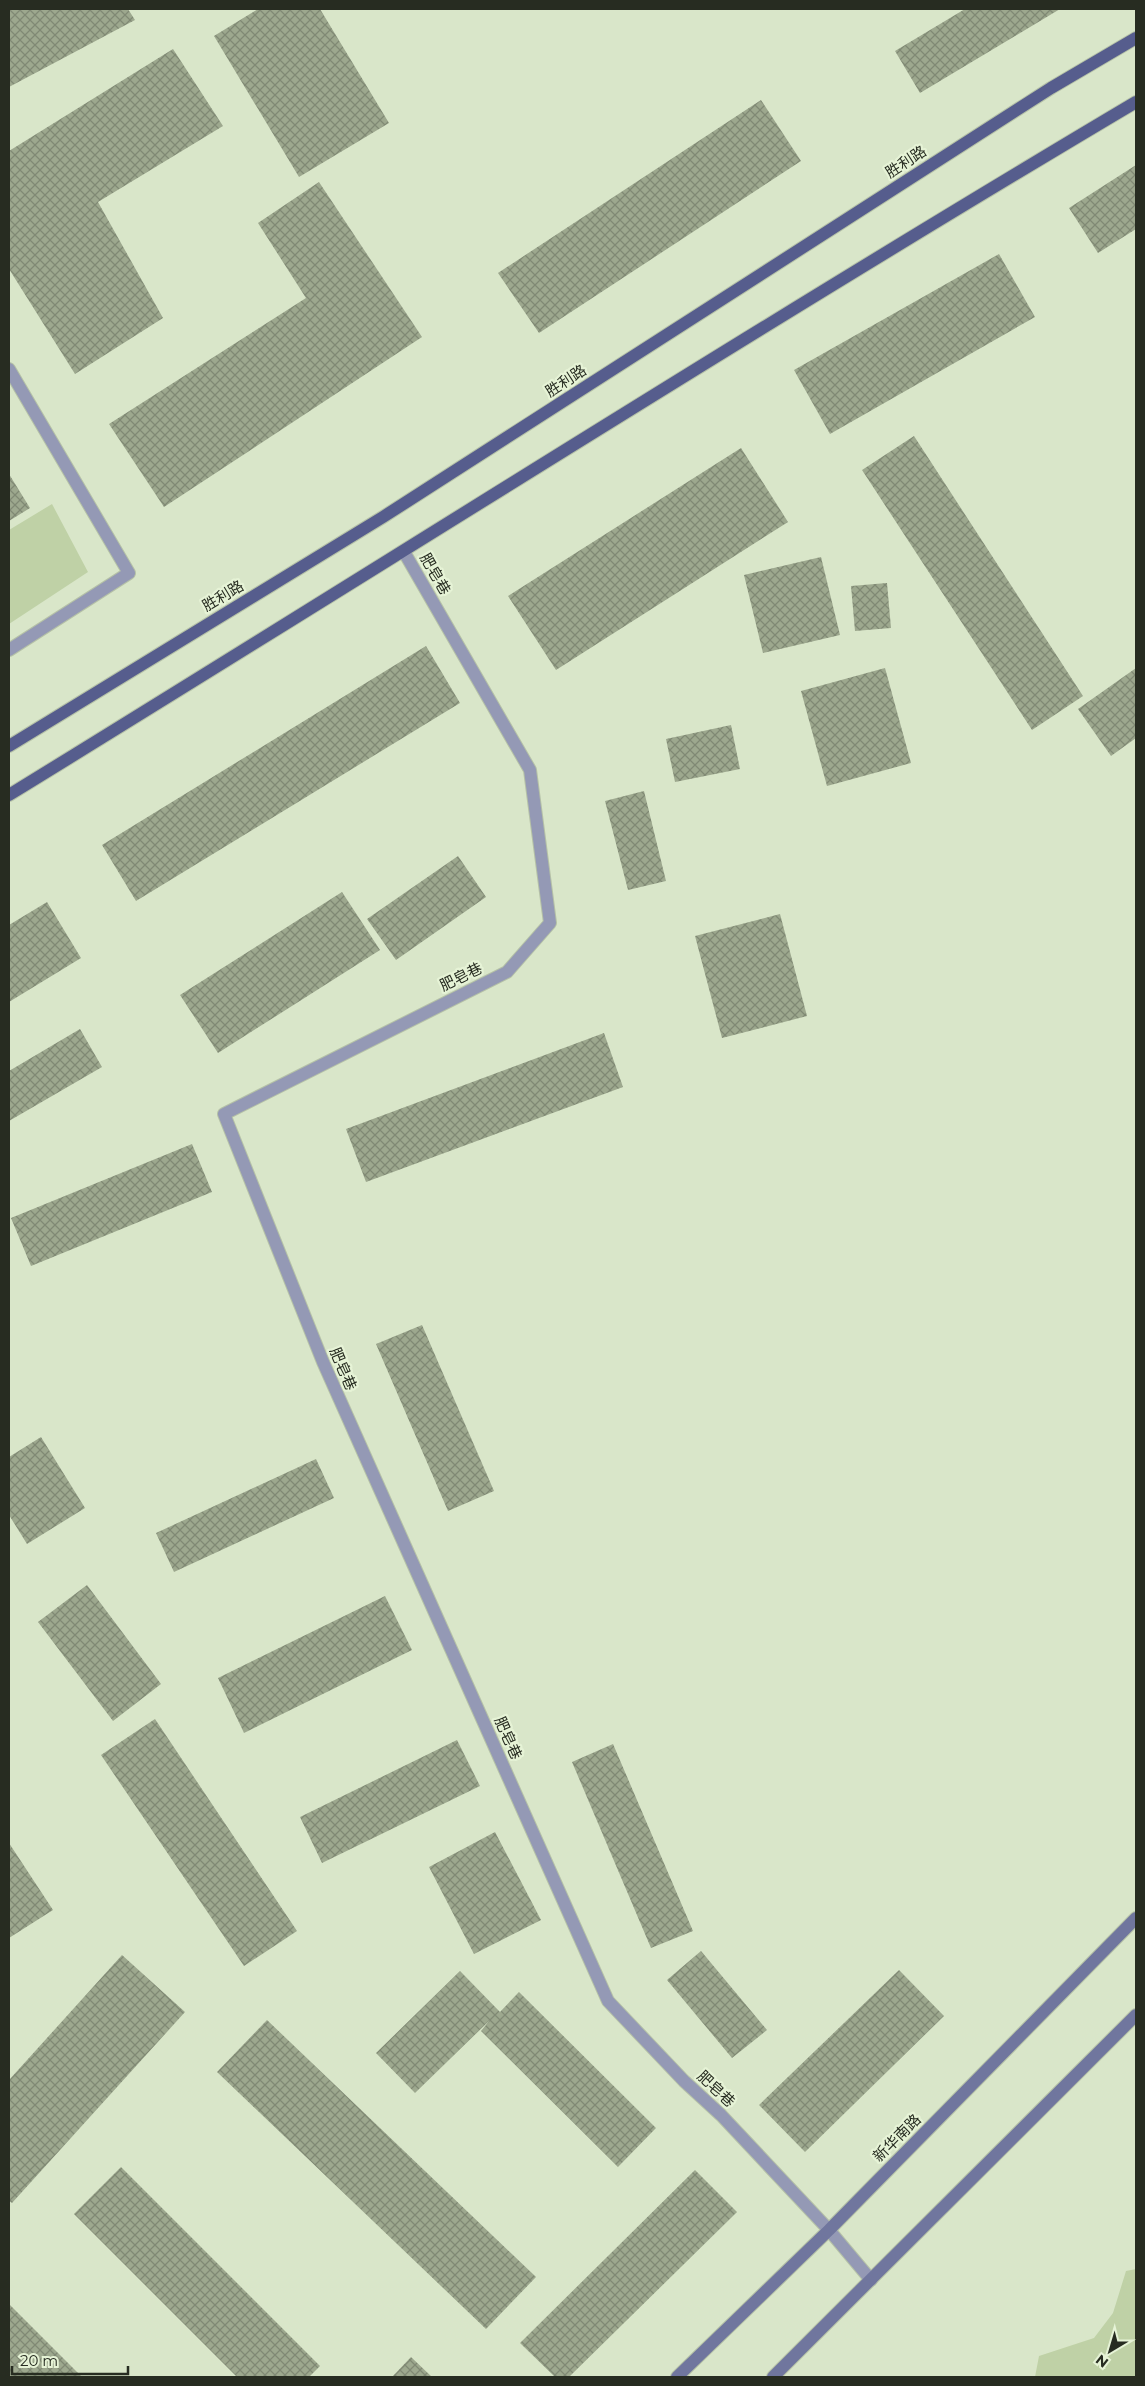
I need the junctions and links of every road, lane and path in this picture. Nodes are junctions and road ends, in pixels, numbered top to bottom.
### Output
1 (1136, 38) edge
2 (1136, 102) edge
3 (9, 370) edge
4 (404, 552) junction
5 (9, 650) edge
6 (9, 746) edge
7 (9, 795) edge
8 (1136, 1918) edge
9 (1136, 2015) edge
10 (829, 2230) junction
11 (870, 2280) junction
12 (677, 2377) edge
13 (773, 2377) edge

1 - 6 main road, 胜利路
2 - 4 main road
3 - 5 street
4 - 7 main road
4 - 10 street, 肥皂巷
8 - 10 main road, 新华南路
9 - 11 main road
10 - 11 street, 肥皂巷
10 - 12 main road, 新华南路
11 - 13 main road

